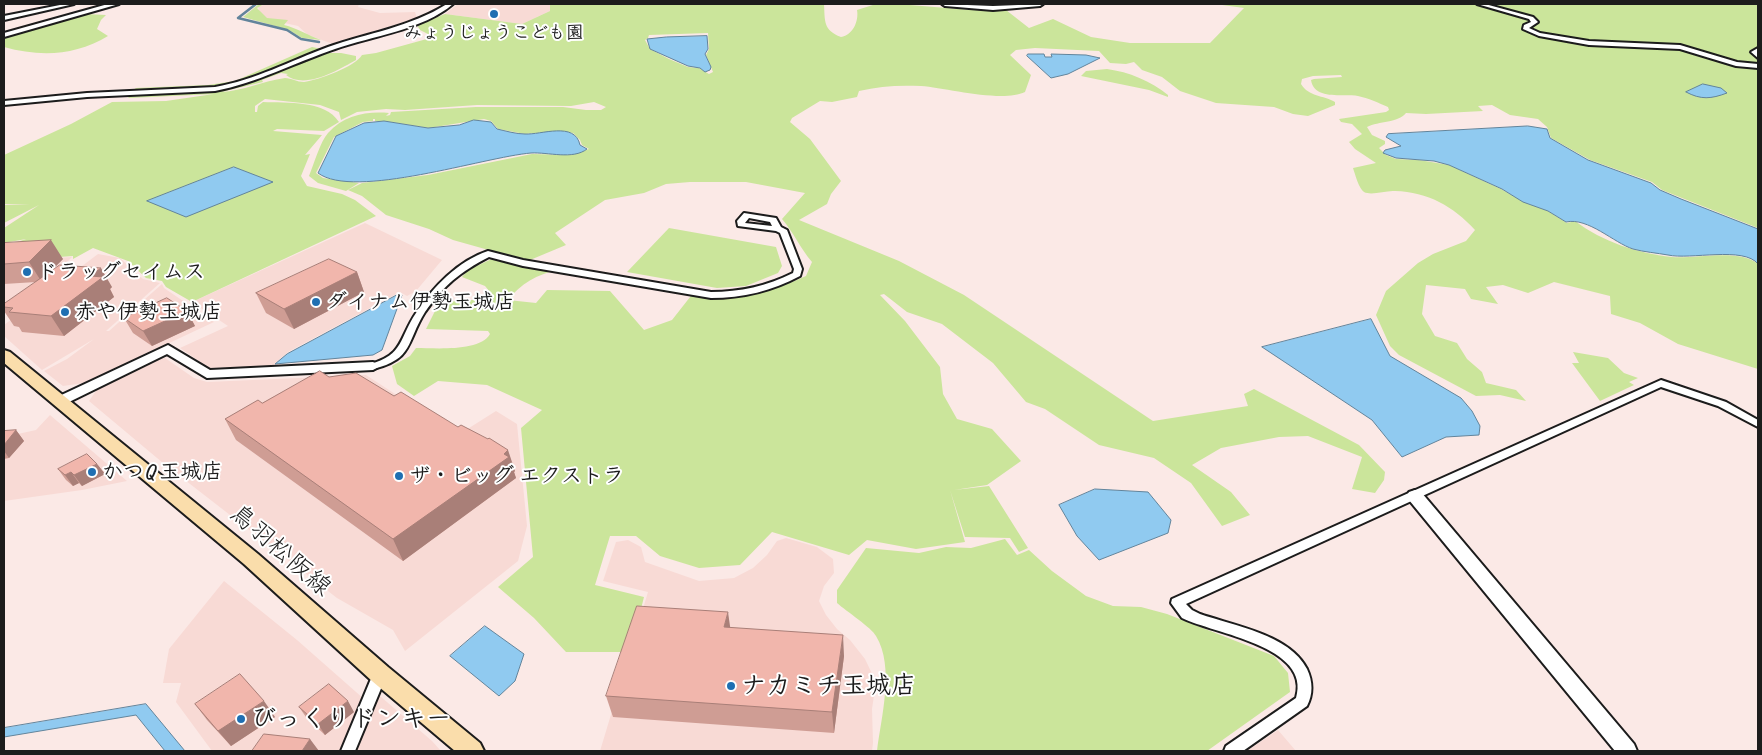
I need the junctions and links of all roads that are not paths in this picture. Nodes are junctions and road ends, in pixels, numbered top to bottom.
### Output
1 (71, 4) edge
2 (115, 4) edge
3 (450, 4) edge
4 (945, 4) edge
5 (1040, 4) edge
6 (1480, 4) edge
7 (4, 18) edge
8 (6, 33) edge
9 (1758, 50) edge
10 (1758, 56) edge
11 (1758, 66) edge
12 (4, 103) edge
13 (778, 229) dead end
14 (4, 355) edge
15 (373, 366) joint
16 (60, 401) junction
17 (1758, 424) edge
18 (1416, 496) junction
19 (380, 674) junction
20 (348, 751) edge
21 (472, 751) edge
22 (1231, 751) edge
23 (1627, 751) edge

1 - 7 street
2 - 8 street
3 - 12 street
4 - 5 street
6 - 11 street
9 - 10 street
13 - 15 street
14 - 16 main road, 鳥羽松阪線
15 - 16 street
16 - 19 main road, 鳥羽松阪線
17 - 18 street
18 - 22 street
18 - 23 street
19 - 20 street
19 - 21 main road, 鳥羽松阪線

